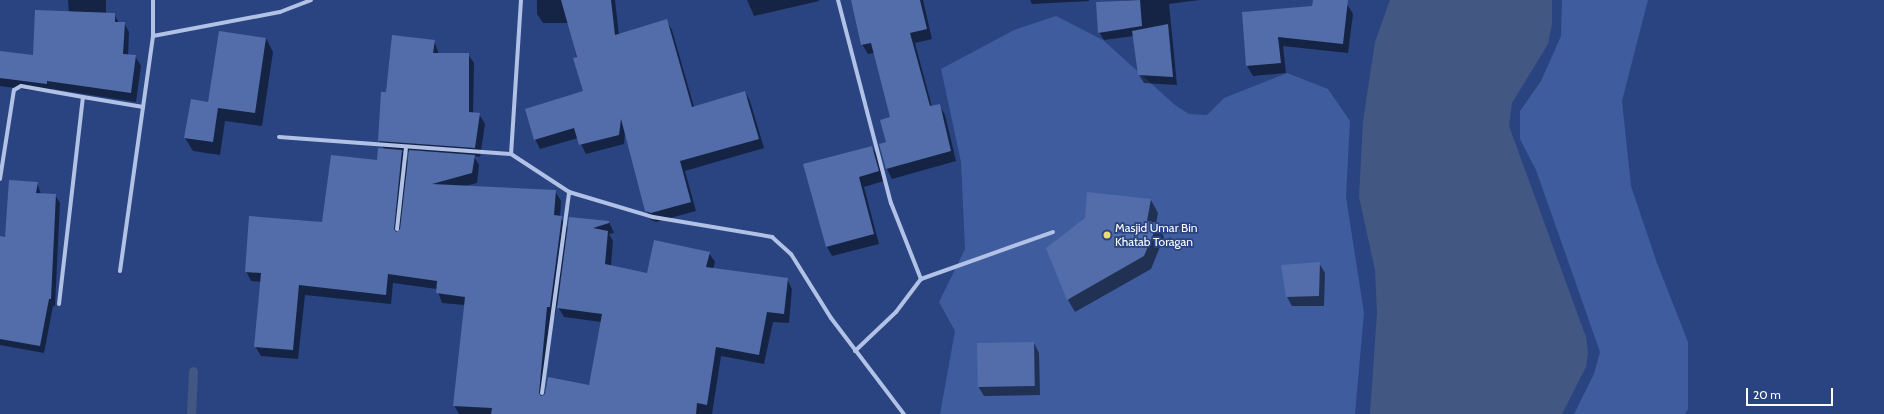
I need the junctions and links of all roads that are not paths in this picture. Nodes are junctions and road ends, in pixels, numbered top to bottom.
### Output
1 (153, 0) edge
2 (311, 0) edge
3 (521, 0) edge
4 (838, 0) edge
5 (153, 36) junction
6 (83, 97) junction
7 (142, 107) junction
8 (279, 137) dead end
9 (406, 148) junction
10 (511, 154) junction
11 (0, 179) edge
12 (569, 192) junction
13 (397, 229) dead end
14 (1053, 232) dead end
15 (120, 271) dead end
16 (921, 279) junction
17 (59, 304) dead end
18 (855, 350) junction
19 (542, 393) dead end
20 (904, 414) edge

1 - 5 street
2 - 5 street
3 - 10 street
4 - 16 street
5 - 7 street
6 - 7 street
6 - 11 street
6 - 17 street
7 - 15 street
8 - 9 street
9 - 10 street
9 - 13 street
10 - 12 street
12 - 18 street
12 - 19 street
14 - 16 street
16 - 18 street
18 - 20 street

